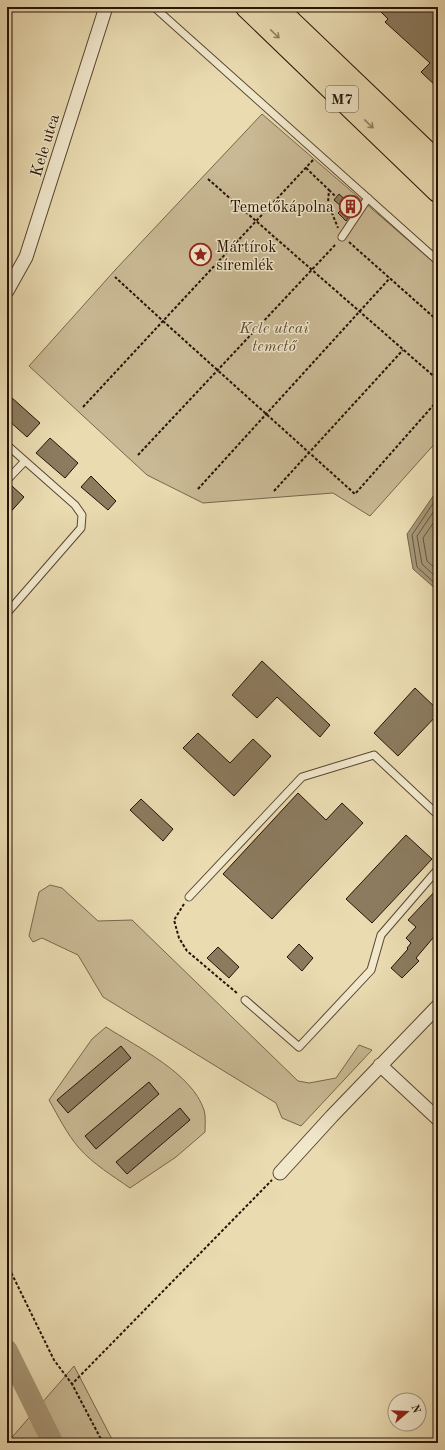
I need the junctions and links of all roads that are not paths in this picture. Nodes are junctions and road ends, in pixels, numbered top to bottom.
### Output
1 (106, 7) edge
2 (154, 7) edge
3 (247, 7) edge
4 (275, 7) edge
5 (438, 163) edge
6 (438, 191) edge
7 (368, 198) junction
8 (342, 237) road end
9 (438, 260) edge
10 (7, 291) edge
11 (7, 445) edge
12 (25, 460) junction
13 (7, 480) edge
14 (7, 613) edge
15 (438, 815) edge
16 (438, 869) edge
17 (189, 897) road end
18 (245, 1000) road end
19 (438, 1006) edge
20 (380, 1065) junction
21 (438, 1119) edge
22 (280, 1173) road end

1 - 10 street, Kele utca
2 - 7 lane
3 -> 6 highway, M7
4 - 5 highway, M7
7 - 8 lane
7 - 9 lane
11 - 12 lane
12 - 13 lane
12 - 14 lane
15 - 17 lane
16 - 18 lane
19 - 20 street
20 - 21 street
20 - 22 street

